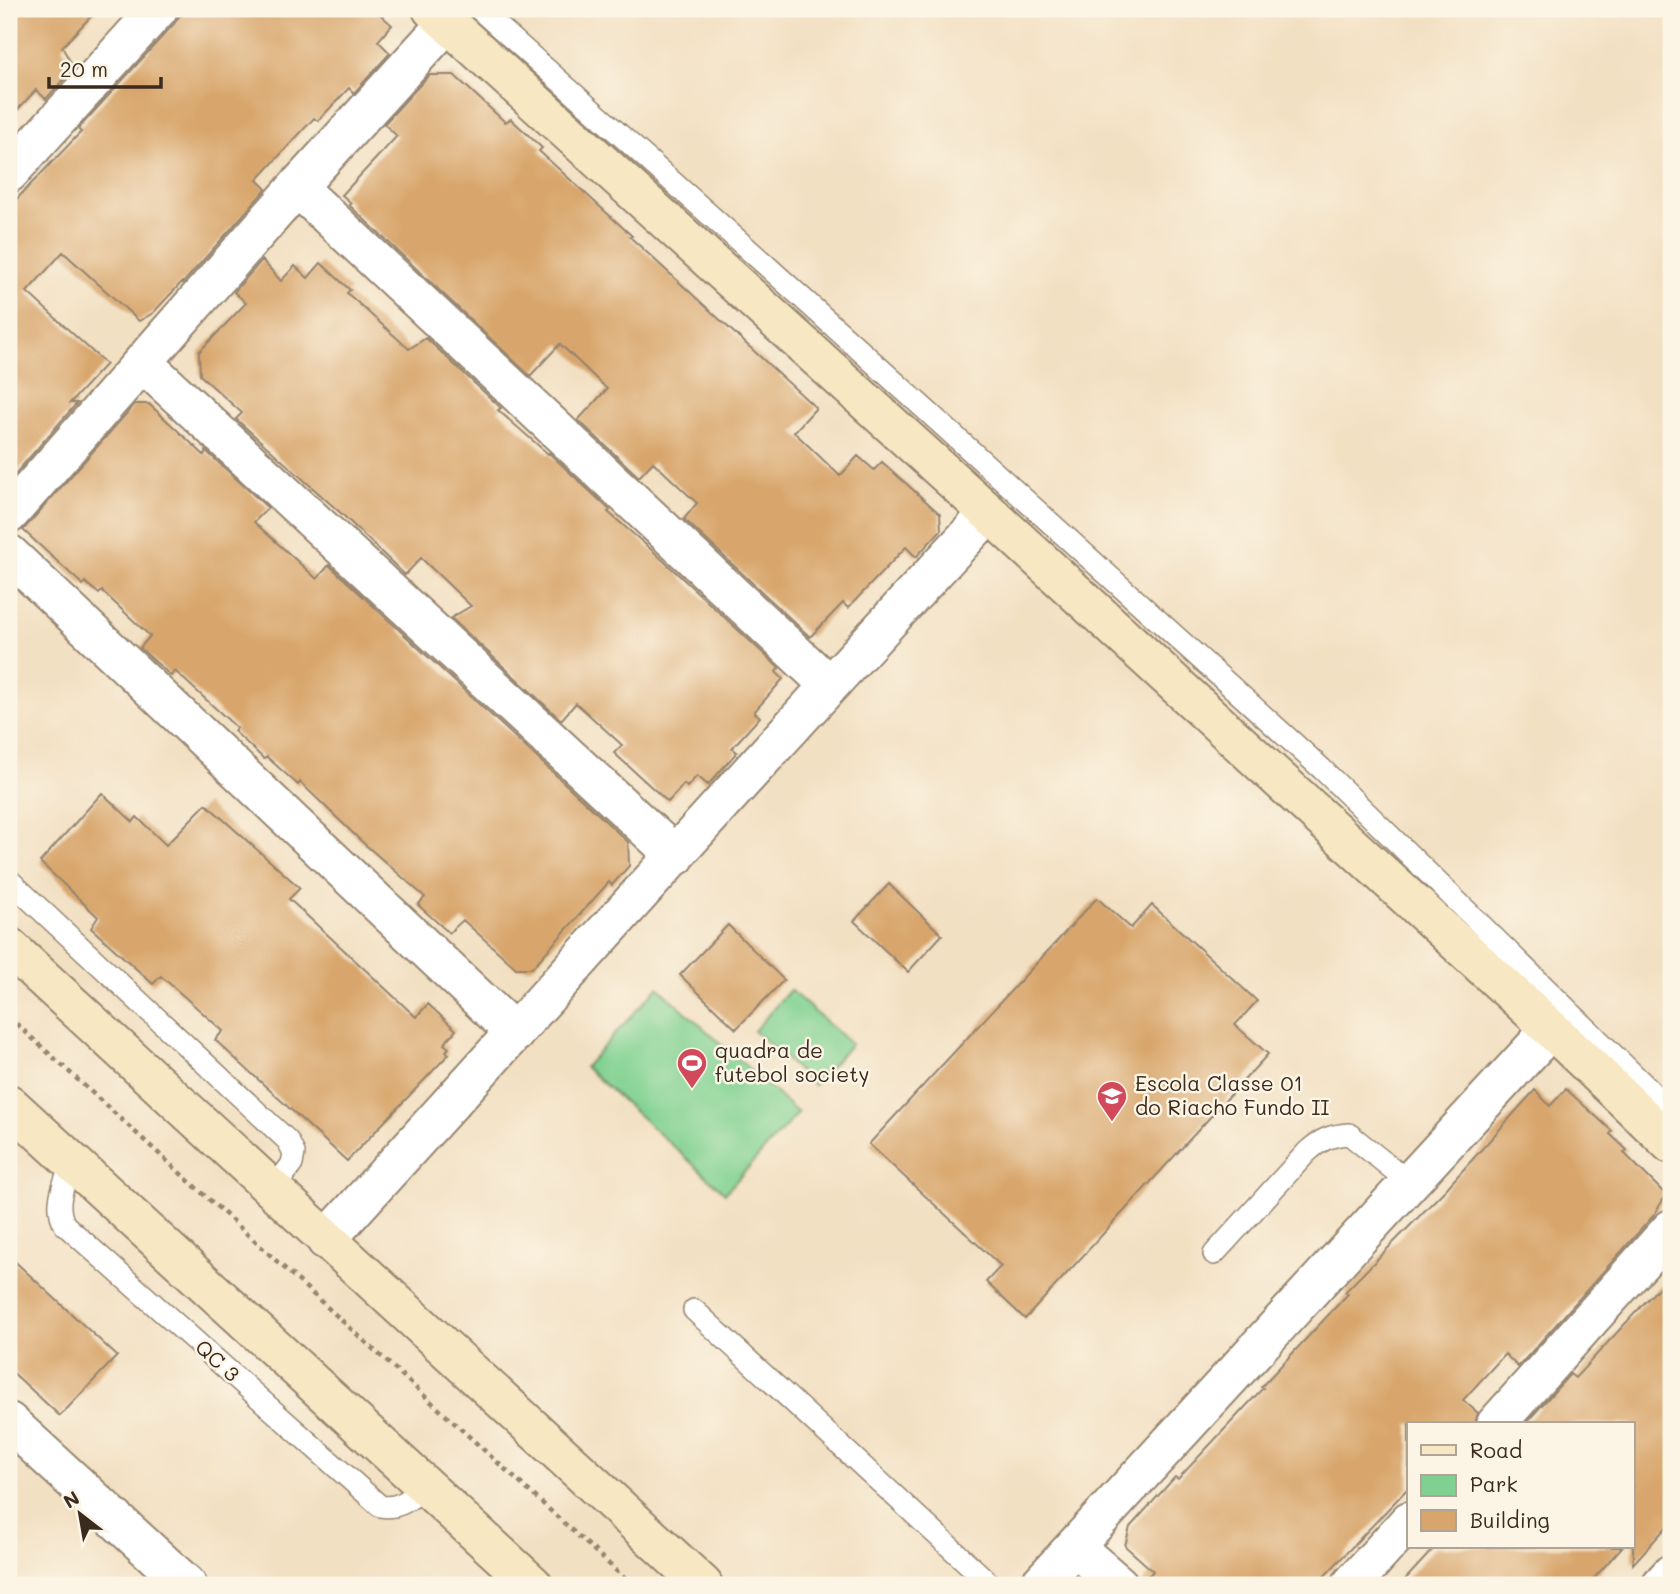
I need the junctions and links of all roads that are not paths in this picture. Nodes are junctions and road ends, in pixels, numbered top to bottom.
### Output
1 (158, 9) edge
2 (453, 13) edge
3 (9, 173) edge
4 (297, 187) junction
5 (144, 363) junction
6 (989, 513) junction
7 (9, 514) edge
8 (9, 554) edge
9 (828, 684) junction
10 (676, 856) junction
11 (9, 880) edge
12 (9, 947) edge
13 (1551, 1029) junction
14 (515, 1033) junction
15 (1671, 1111) edge
16 (13, 1118) edge
17 (1671, 1144) edge
18 (71, 1162) junction
19 (1410, 1183) junction
20 (272, 1191) junction
21 (1671, 1229) edge
22 (326, 1240) junction
23 (1213, 1254) dead end
24 (694, 1310) dead end
25 (9, 1422) edge
26 (1498, 1422) edge
27 (426, 1487) junction
28 (1407, 1523) edge
29 (1076, 1548) junction
30 (1671, 1574) edge
31 (187, 1585) edge
32 (533, 1585) edge
33 (703, 1585) edge
34 (991, 1585) edge
35 (1039, 1585) edge
36 (1119, 1585) edge
37 (1351, 1585) edge
38 (1661, 1585) edge

1 - 3 street
2 - 4 street
2 - 6 street
2 - 15 lane
4 - 5 street
4 - 9 street
5 - 7 street
5 - 10 street
6 - 9 street
6 - 13 street
8 - 14 street
9 - 10 street
10 - 14 street
11 - 20 lane
12 - 20 street
13 - 17 street
13 - 19 street
14 - 22 street
16 - 18 street
18 - 27 street
18 - 27 lane, QC 3
19 - 23 lane
19 - 29 street
20 - 22 street
21 - 26 street
22 - 33 street
24 - 34 lane
25 - 31 street
27 - 32 street
28 - 37 street
29 - 35 street
29 - 36 street
30 - 38 street

